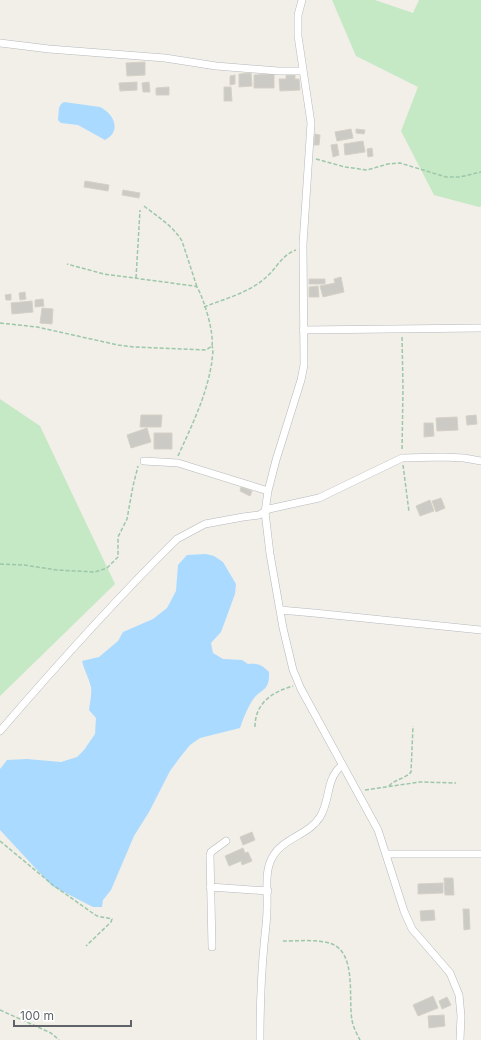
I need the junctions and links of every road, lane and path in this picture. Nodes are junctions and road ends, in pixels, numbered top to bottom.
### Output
1 (302, 0) edge
2 (0, 44) edge
3 (303, 71) junction
4 (309, 156) junction
5 (481, 172) edge
6 (144, 206) dead end
7 (140, 210) dead end
8 (303, 248) junction
9 (67, 264) dead end
10 (136, 278) junction
11 (197, 287) junction
12 (204, 307) junction
13 (0, 323) edge
14 (481, 328) edge
15 (401, 329) junction
16 (303, 330) junction
17 (212, 346) junction
18 (402, 458) junction
19 (144, 461) joint
20 (481, 461) edge
21 (175, 463) junction
22 (268, 491) junction
23 (265, 512) junction
24 (409, 512) dead end
25 (0, 564) edge
26 (280, 610) junction
27 (481, 630) edge
28 (298, 684) junction
29 (413, 726) dead end
30 (256, 727) dead end
31 (0, 731) edge
32 (342, 765) junction
33 (456, 783) dead end
34 (389, 786) junction
35 (357, 791) junction
36 (0, 840) edge
37 (226, 841) dead end
38 (386, 854) junction
39 (481, 854) edge
40 (210, 887) junction
41 (268, 891) junction
42 (283, 941) dead end
43 (86, 946) dead end
44 (212, 947) dead end
45 (1, 1010) edge
46 (59, 1040) edge
47 (260, 1040) edge
48 (360, 1040) edge
49 (460, 1040) edge

1 - 3 street
2 - 3 street
3 - 4 street
4 - 5 path
4 - 8 street
6 - 11 path
7 - 10 path
8 - 12 path
8 - 16 street
9 - 10 path
10 - 11 path
11 - 12 path
12 - 17 path
13 - 17 path
14 - 15 street
15 - 16 street
15 - 18 path
16 - 22 street
17 - 21 path
18 - 20 street
18 - 23 street
18 - 24 path
19 - 21 street
19 - 25 path
21 - 22 street
22 - 23 street
23 - 26 street
23 - 31 street
26 - 27 street
26 - 28 street
28 - 30 path
28 - 32 street
29 - 34 path
32 - 35 street
32 - 41 street
33 - 34 path
34 - 35 path
35 - 38 street
36 - 43 path
37 - 40 street
38 - 39 street
38 - 49 street
40 - 41 street
40 - 44 street
41 - 47 street
42 - 48 path
45 - 46 path

